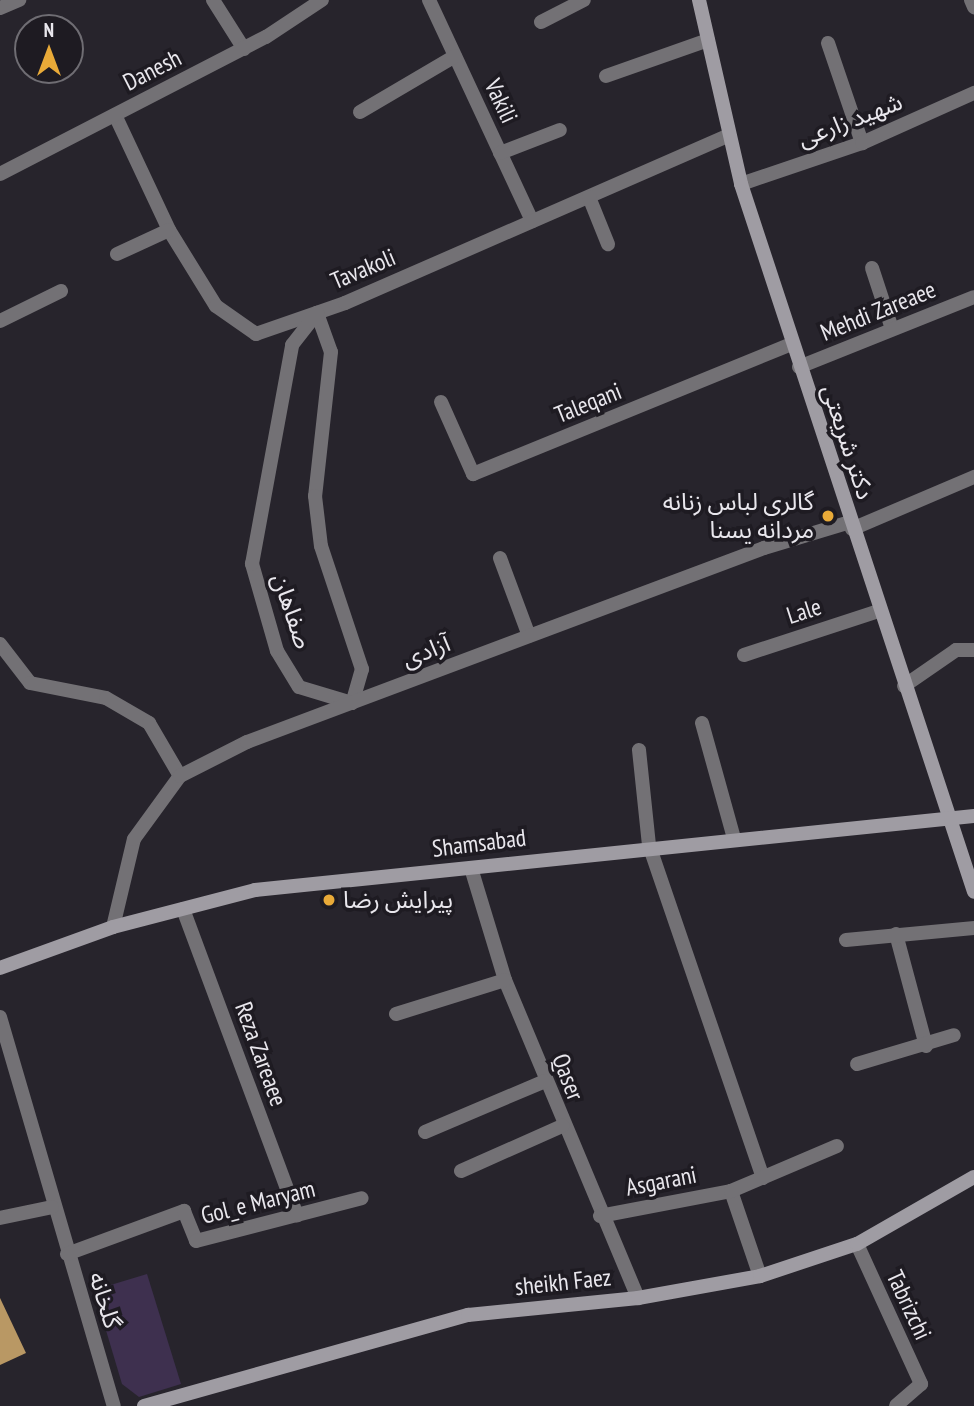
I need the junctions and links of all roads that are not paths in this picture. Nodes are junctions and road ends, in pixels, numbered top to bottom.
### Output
1 (19, 0) edge
2 (213, 0) edge
3 (322, 0) edge
4 (429, 0) edge
5 (584, 0) edge
6 (699, 0) edge
7 (971, 0) edge
8 (974, 7) edge
9 (0, 8) edge
10 (541, 22) dead end
11 (708, 40) junction
12 (828, 43) dead end
13 (244, 49) junction
14 (455, 56) junction
15 (606, 76) dead end
16 (974, 93) edge
17 (360, 112) dead end
18 (116, 115) junction
19 (560, 130) dead end
20 (729, 135) junction
21 (862, 144) junction
22 (500, 153) junction
23 (0, 174) edge
24 (741, 184) junction
25 (589, 197) junction
26 (532, 221) junction
27 (169, 230) junction
28 (608, 244) dead end
29 (117, 254) dead end
30 (872, 268) dead end
31 (61, 291) dead end
32 (974, 296) edge
33 (317, 313) junction
34 (0, 321) edge
35 (892, 330) junction
36 (792, 344) junction
37 (799, 368) junction
38 (441, 402) dead end
39 (974, 477) edge
40 (851, 526) junction
41 (500, 558) dead end
42 (879, 611) junction
43 (529, 636) junction
44 (0, 644) edge
45 (974, 650) edge
46 (744, 655) dead end
47 (904, 686) junction
48 (352, 703) junction
49 (702, 723) dead end
50 (639, 750) dead end
51 (180, 776) junction
52 (974, 816) edge
53 (948, 821) junction
54 (734, 838) junction
55 (649, 845) junction
56 (471, 867) junction
57 (974, 892) edge
58 (183, 908) junction
59 (113, 927) junction
60 (974, 928) edge
61 (896, 934) junction
62 (846, 940) dead end
63 (0, 968) edge
64 (505, 980) junction
65 (396, 1014) dead end
66 (0, 1017) edge
67 (954, 1035) dead end
68 (926, 1046) junction
69 (857, 1064) dead end
70 (545, 1081) junction
71 (562, 1126) junction
72 (425, 1132) dead end
73 (837, 1146) dead end
74 (461, 1171) dead end
75 (974, 1177) edge
76 (763, 1178) junction
77 (731, 1191) junction
78 (362, 1198) dead end
79 (52, 1207) junction
80 (297, 1216) junction
81 (600, 1216) junction
82 (0, 1218) edge
83 (857, 1244) junction
84 (67, 1254) junction
85 (760, 1276) junction
86 (638, 1298) junction
87 (114, 1406) edge
88 (144, 1406) edge
89 (896, 1406) edge

1 - 9 street
2 - 13 street
3 - 13 street, Danesh
4 - 14 street, Vakili
5 - 10 street
6 - 11 street, دکتر شریعتی
7 - 8 street
11 - 15 street
11 - 20 street, دکتر شریعتی
12 - 21 street
13 - 18 street, Danesh
14 - 17 street
14 - 22 street, Vakili
16 - 21 street, شهید زارعی
18 - 23 street, Danesh
18 - 27 street, Tavakoli
19 - 22 street
20 - 24 street, دکتر شریعتی
20 - 25 street, Tavakoli
21 - 24 street, شهید زارعی
22 - 26 street, Vakili
24 - 36 street, دکتر شریعتی
25 - 26 street, Tavakoli
25 - 28 street
26 - 33 street, Tavakoli
27 - 29 street
27 - 33 street, Tavakoli
30 - 35 street
31 - 34 street
32 - 35 street, Mehdi Zareaee
33 - 48 street, صفاهان
33 - 48 street, صفاهان
35 - 37 street, Mehdi Zareaee
36 - 37 street, دکتر شریعتی
36 - 38 street, Taleqani
37 - 40 street, دکتر شریعتی
39 - 40 street, آزادی
40 - 42 street, دکتر شریعتی
40 - 43 street, آزادی
41 - 43 street
42 - 46 street, Lale
42 - 47 street, دکتر شریعتی
43 - 48 street, آزادی
44 - 51 street
45 - 47 street
47 - 53 street, دکتر شریعتی
48 - 51 street, آزادی
49 - 54 street
50 - 55 street
51 - 59 street, آزادی
52 - 53 street, Shamsabad
53 - 54 street, Shamsabad
53 - 57 street, دکتر شریعتی
54 - 55 street, Shamsabad
55 - 56 street, Shamsabad
55 - 76 street
56 - 58 street, Shamsabad
56 - 64 street, Qaser
58 - 59 street, Shamsabad
58 - 80 street, Reza Zareaee
59 - 63 street, Shamsabad
60 - 61 street
61 - 62 street
61 - 68 street
64 - 65 street
64 - 70 street, Qaser
66 - 79 street, گلخانه
67 - 68 street
68 - 69 street
70 - 71 street, Qaser
70 - 72 street
71 - 74 street
71 - 81 street, Qaser
73 - 76 street, Asgarani
75 - 83 street, sheikh Faez
76 - 77 street, Asgarani
77 - 81 street, Asgarani
77 - 85 street, Asgarani
78 - 80 street, Gol_e Maryam
79 - 82 street
79 - 84 street, گلخانه
80 - 84 street, Gol_e Maryam
81 - 86 street, Qaser
83 - 85 street, sheikh Faez
83 - 89 street, Tabrizchi
84 - 87 street, گلخانه
85 - 86 street, sheikh Faez
86 - 88 street, sheikh Faez

